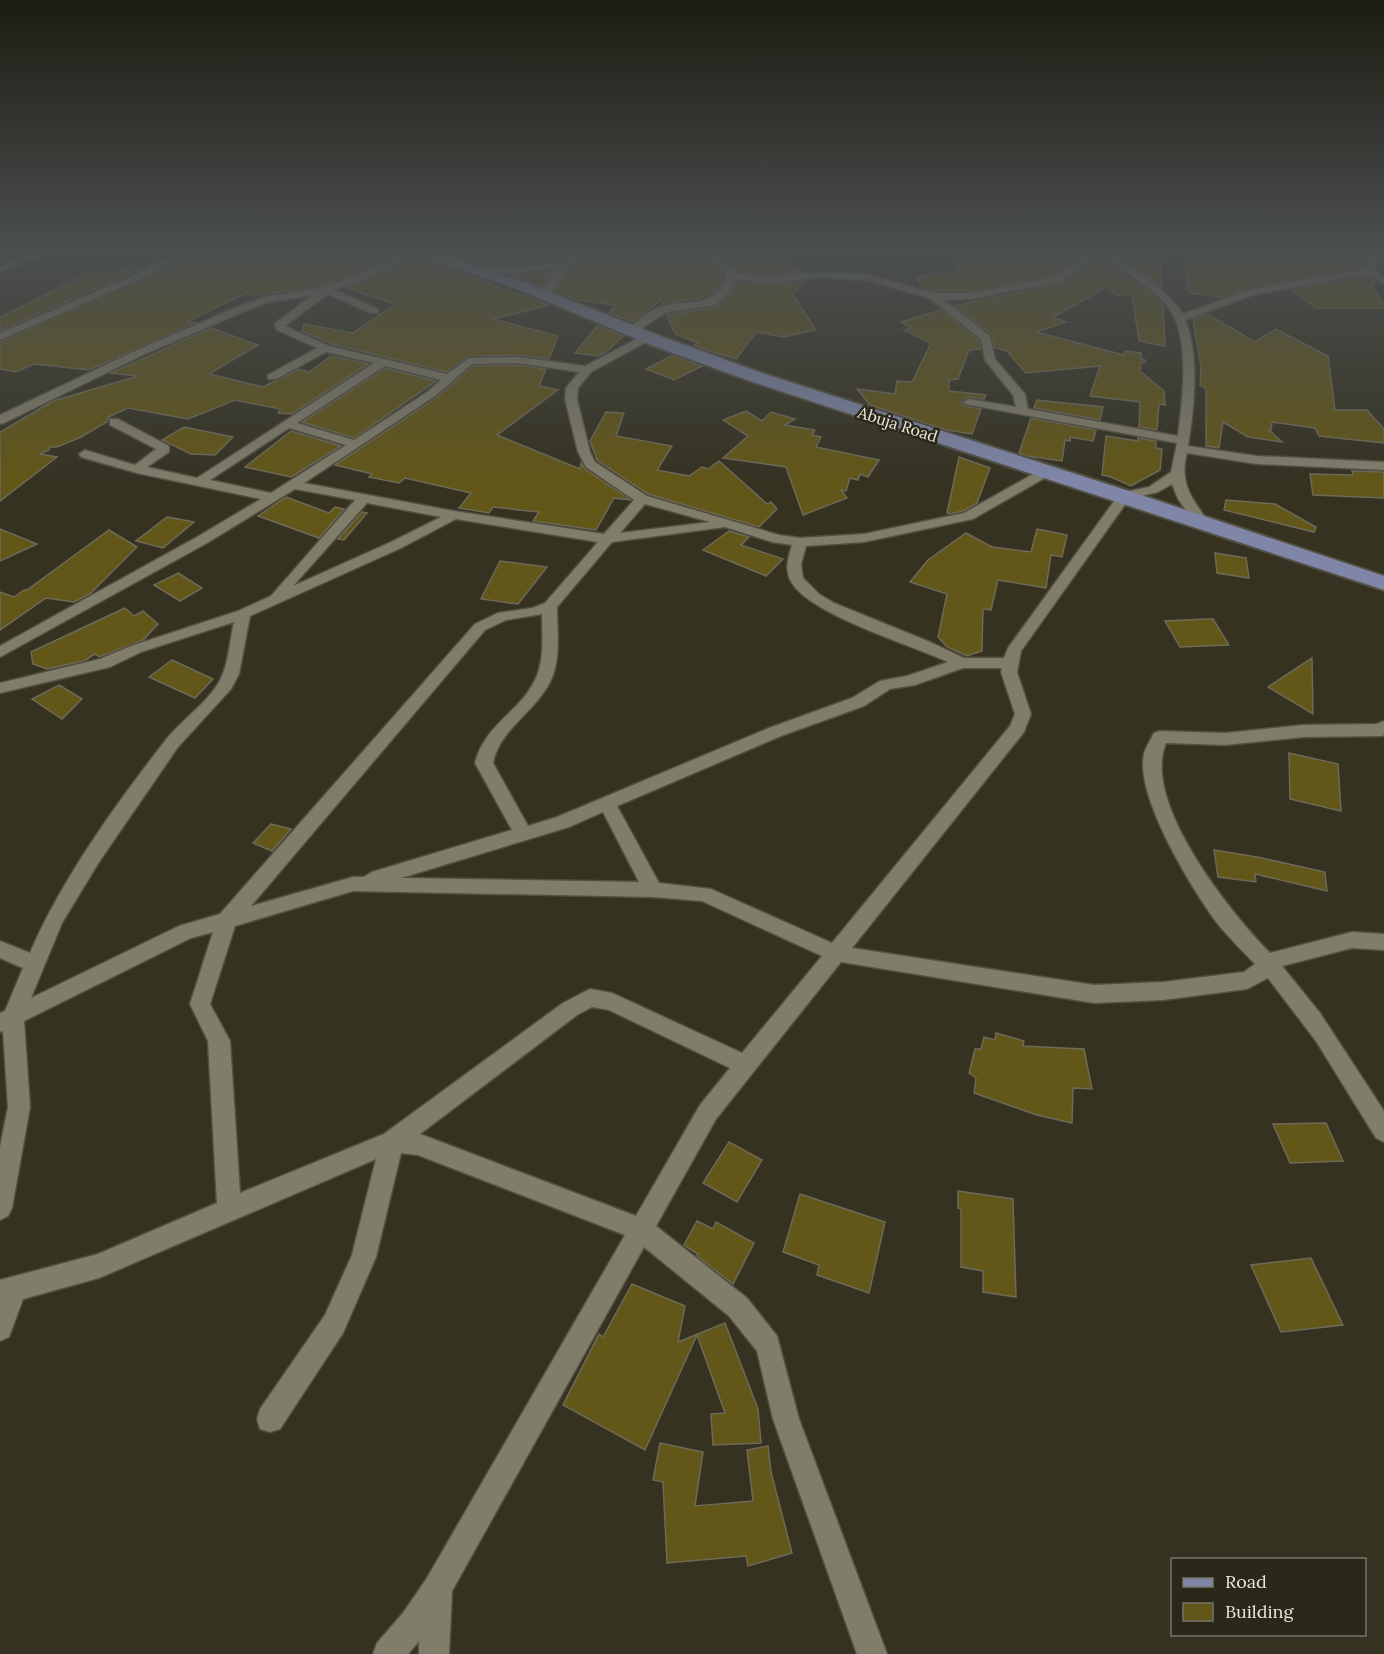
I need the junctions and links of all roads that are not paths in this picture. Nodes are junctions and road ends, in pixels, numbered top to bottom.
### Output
1 (22, 327) edge
2 (199, 327) edge
3 (280, 327) edge
4 (624, 327) edge
5 (646, 327) edge
6 (972, 327) edge
7 (1181, 327) edge
8 (640, 334) junction
9 (0, 337) edge
10 (325, 348) junction
11 (383, 362) junction
12 (587, 370) junction
13 (272, 377) dead end
14 (448, 378) junction
15 (969, 402) dead end
16 (1023, 412) junction
17 (0, 420) edge
18 (114, 422) dead end
19 (287, 424) junction
20 (356, 444) junction
21 (1183, 445) junction
22 (85, 454) dead end
23 (1384, 466) edge
24 (137, 469) junction
25 (1046, 472) junction
26 (1177, 473) junction
27 (199, 482) junction
28 (293, 485) junction
29 (1125, 496) junction
30 (273, 497) junction
31 (364, 498) junction
32 (642, 500) junction
33 (454, 515) junction
34 (1201, 521) junction
35 (730, 524) junction
36 (607, 539) junction
37 (800, 542) junction
38 (1384, 583) edge
39 (272, 601) junction
40 (550, 606) junction
41 (243, 614) junction
42 (0, 652) edge
43 (962, 663) junction
44 (1011, 663) junction
45 (0, 688) edge
46 (1384, 727) edge
47 (607, 804) junction
48 (523, 834) junction
49 (353, 884) junction
50 (653, 890) junction
51 (227, 920) junction
52 (1384, 942) edge
53 (0, 950) edge
54 (834, 953) junction
55 (1266, 962) junction
56 (35, 964) junction
57 (7, 1020) edge
58 (745, 1065) junction
59 (1384, 1131) edge
60 (392, 1142) junction
61 (0, 1208) edge
62 (229, 1211) junction
63 (642, 1230) junction
64 (7, 1291) edge
65 (0, 1328) edge
66 (270, 1419) dead end
67 (437, 1588) junction
68 (388, 1654) edge
69 (434, 1654) edge
70 (872, 1654) edge

1 - 9 street
2 - 17 street
3 - 10 street
4 - 8 main road, Abuja Road
5 - 8 street
6 - 16 street
7 - 21 street
8 - 12 street
8 - 25 main road, Abuja Road
10 - 11 street
10 - 13 street
11 - 14 street
11 - 19 street
12 - 14 street
12 - 32 street
14 - 20 street
15 - 16 street
16 - 21 street
18 - 24 street
19 - 20 street
19 - 27 street
20 - 28 street
21 - 23 street
21 - 26 street
22 - 24 street
24 - 27 street
25 - 29 main road, Abuja Road
25 - 37 street
26 - 29 street
26 - 34 street
27 - 30 street
28 - 30 street
28 - 31 street
29 - 34 main road, Abuja Road
29 - 44 street
30 - 42 street
31 - 33 street
31 - 39 street
32 - 35 street
32 - 36 street
33 - 36 street
33 - 39 street
34 - 38 main road, Abuja Road
35 - 36 street
35 - 37 street
36 - 40 street
37 - 43 street
39 - 41 street
40 - 48 street
40 - 51 street
41 - 45 street
41 - 56 street
43 - 44 street
43 - 47 street
44 - 54 street
46 - 55 street
47 - 48 street
47 - 50 street
48 - 49 street
49 - 50 street
49 - 51 street
50 - 54 street
51 - 57 street
51 - 62 street
52 - 55 street
53 - 56 street
54 - 55 street
54 - 58 street
55 - 59 street
56 - 57 street
57 - 61 street
58 - 60 street
58 - 63 street
60 - 62 street
60 - 63 street
60 - 66 street
62 - 64 street
63 - 67 street
63 - 70 street
64 - 65 street
67 - 68 street
67 - 69 street

